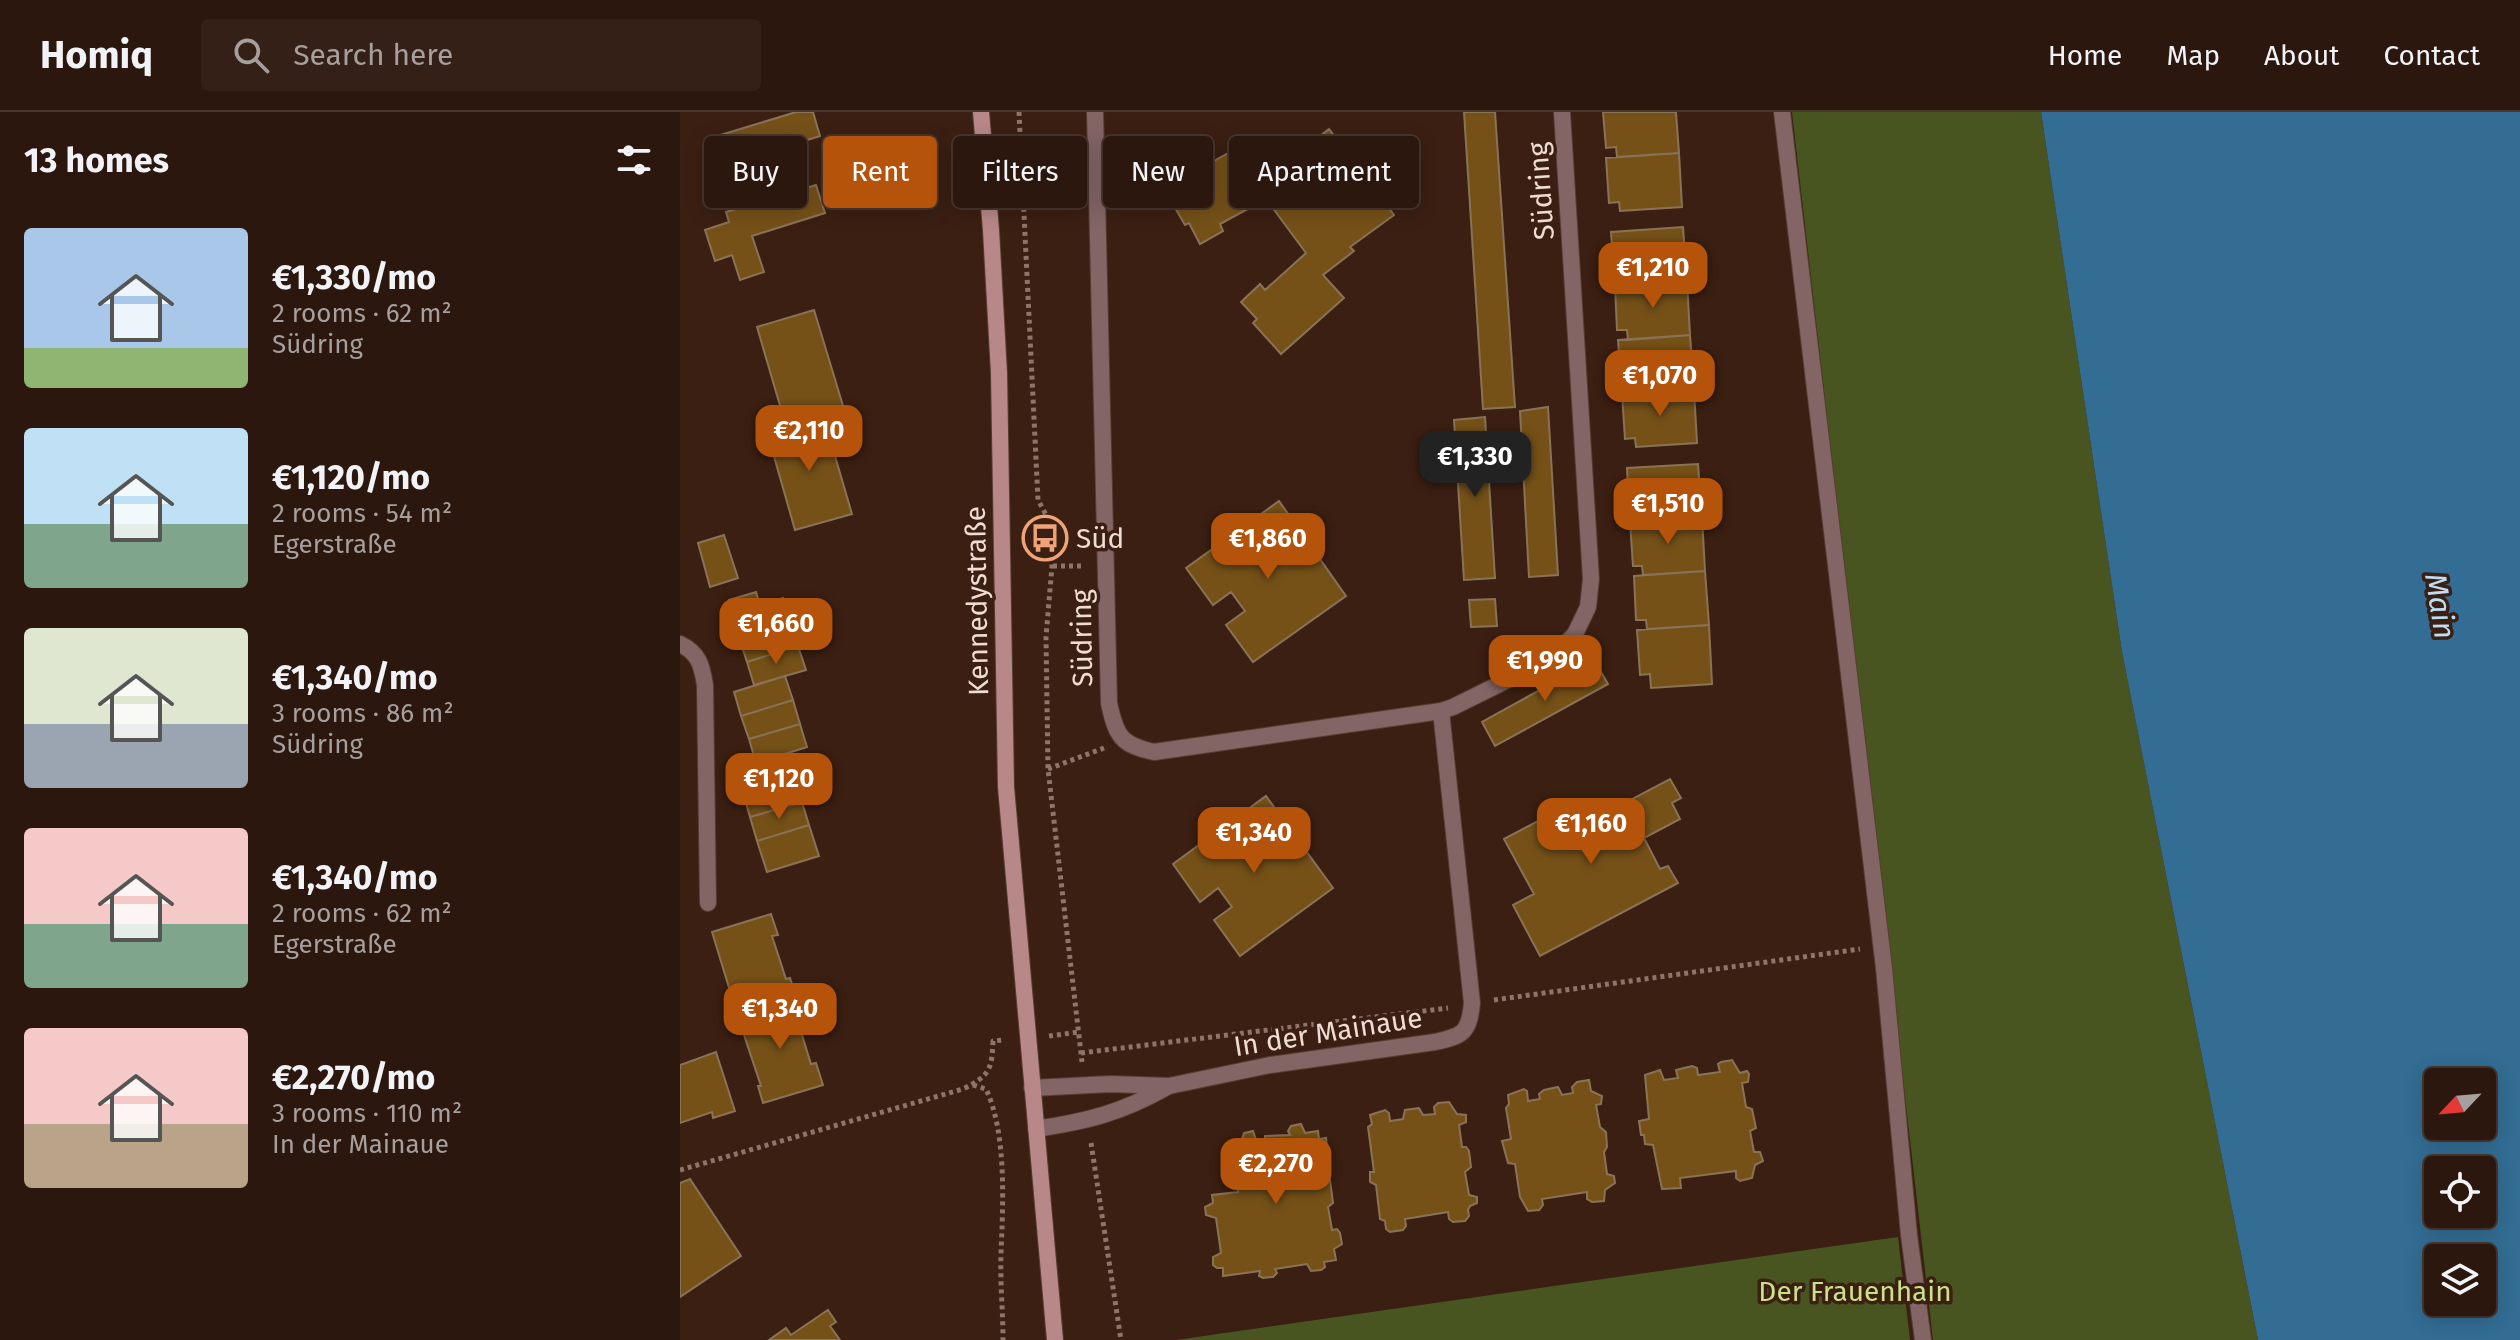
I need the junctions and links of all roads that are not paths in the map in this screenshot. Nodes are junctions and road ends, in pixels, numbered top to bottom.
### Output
1 (981, 112) edge
2 (1095, 112) edge
3 (1562, 112) edge
4 (1782, 112) edge
5 (680, 644) edge
6 (1441, 711) junction
7 (708, 903) dead end
8 (1169, 1086) junction
9 (1032, 1088) junction
10 (1036, 1129) junction
11 (1055, 1340) edge
12 (1923, 1340) edge

1 - 9 main road, Kennedystraße
2 - 6 street, Südring
3 - 6 street, Südring
4 - 12 street
5 - 7 street
6 - 8 street, In der Mainaue
8 - 9 street, In der Mainaue
8 - 10 street, In der Mainaue
9 - 10 main road, Kennedystraße
10 - 11 main road, Kennedystraße

